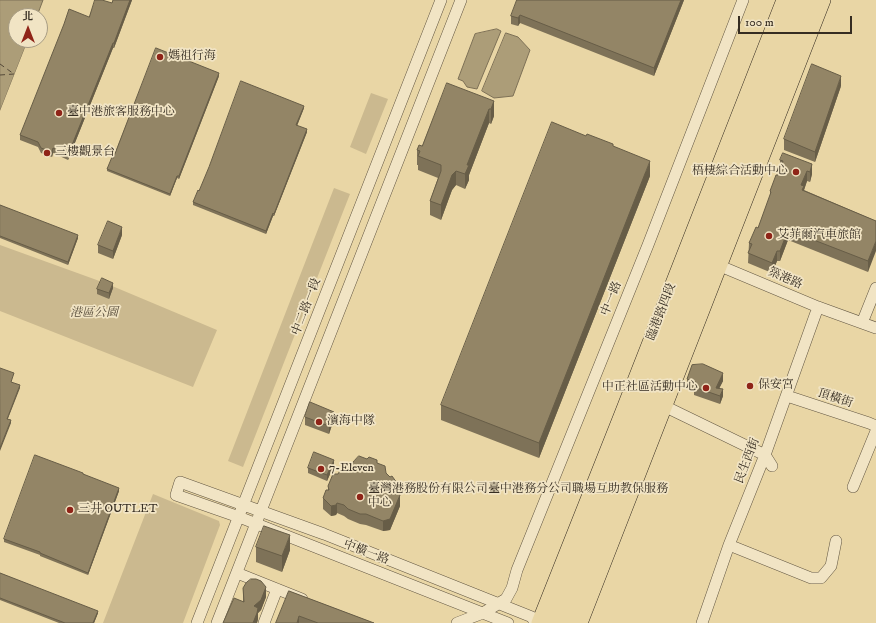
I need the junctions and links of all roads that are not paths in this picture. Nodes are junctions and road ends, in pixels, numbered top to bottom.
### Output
1 (441, 0) edge
2 (461, 0) edge
3 (743, 0) edge
4 (784, 0) edge
5 (797, 0) edge
6 (810, 0) edge
7 (823, 0) edge
8 (703, 258) junction
9 (876, 288) edge
10 (818, 307) junction
11 (862, 323) junction
12 (876, 328) edge
13 (786, 396) junction
14 (664, 406) junction
15 (876, 426) edge
16 (876, 431) edge
17 (765, 455) junction
18 (772, 466) dead end
19 (853, 487) dead end
20 (244, 505) junction
21 (261, 512) junction
22 (239, 517) junction
23 (256, 524) junction
24 (836, 542) dead end
25 (729, 545) junction
26 (237, 573) junction
27 (277, 589) junction
28 (314, 603) edge
29 (498, 604) junction
30 (483, 613) junction
31 (197, 623) edge
32 (218, 623) edge
33 (264, 623) edge
34 (457, 623) edge
35 (508, 623) edge
36 (535, 623) edge
37 (539, 623) edge
38 (552, 623) edge
39 (566, 623) edge
40 (580, 623) edge
41 (702, 623) edge

1 - 20 street, 中二路一段
2 - 21 street
3 - 29 street, 中一路
4 - 8 main road, 臨港路四段
5 - 8 main road, 臨港路四段
6 - 8 main road, 臨港路四段
7 - 8 main road, 臨港路四段
8 - 10 street, 築港路
8 - 14 main road, 臨港路四段
8 - 37 main road, 臨港路四段
8 - 38 main road, 臨港路四段
8 - 39 main road, 臨港路四段
9 - 11 street
10 - 11 street, 築港路
10 - 13 street, 民生西街
11 - 12 street, 築港路
13 - 15 street, 頂橫街
13 - 17 street, 民生西街
14 - 17 street
14 - 40 main road, 臨港路四段
16 - 19 street
17 - 18 street
17 - 25 street, 民生西街
20 - 21 street, 中橫一路
20 - 22 street, 中二路一段
20 - 22 street, 中橫一路
21 - 23 street
21 - 29 street, 中橫一路
22 - 23 street, 中橫一路
22 - 31 street, 中二路一段
23 - 26 street
23 - 30 street, 中橫一路
24 - 25 street
25 - 41 street, 民生西街
26 - 27 street
26 - 32 street
27 - 28 street
27 - 33 street
29 - 30 street, 中一路
29 - 36 street, 中橫一路
30 - 34 street, 中一路
30 - 35 street, 中橫一路

